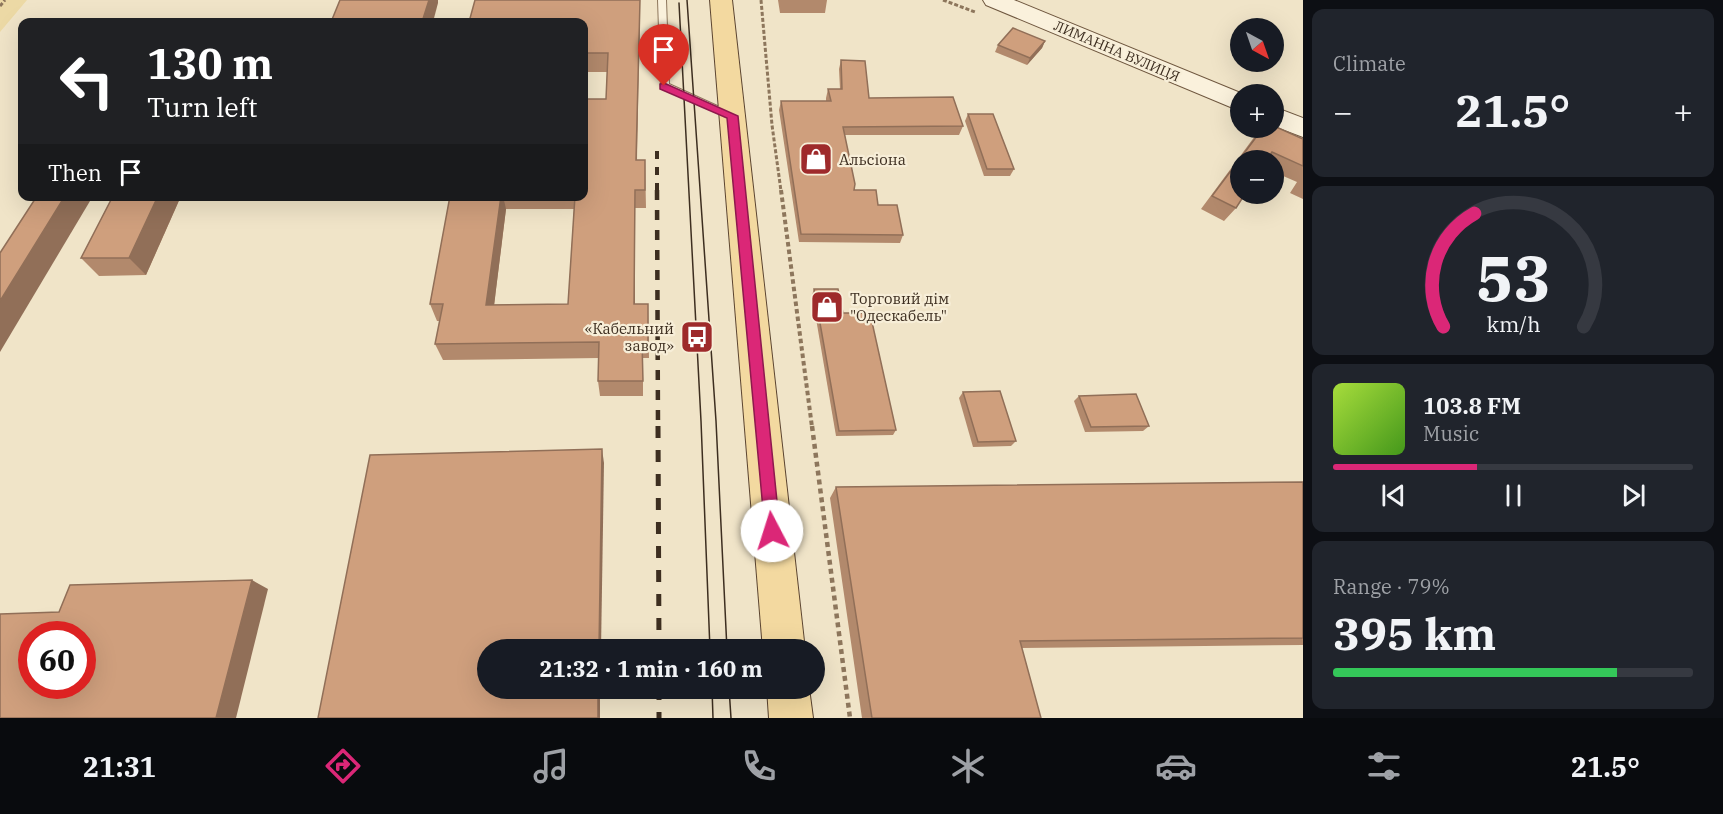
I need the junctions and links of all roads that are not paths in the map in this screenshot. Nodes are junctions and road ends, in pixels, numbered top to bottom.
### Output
1 (662, 0) edge
2 (721, 0) edge
3 (993, 0) edge
4 (1230, 99) edge
5 (732, 116) junction
6 (1284, 120) edge
7 (1303, 129) edge
8 (783, 639) edge
9 (789, 699) edge
10 (791, 718) edge

1 - 5 lane
2 - 5 main road
3 - 4 main road, ЛИМАННА ВУЛИЦЯ
5 - 8 main road
6 - 7 main road
9 - 10 main road

